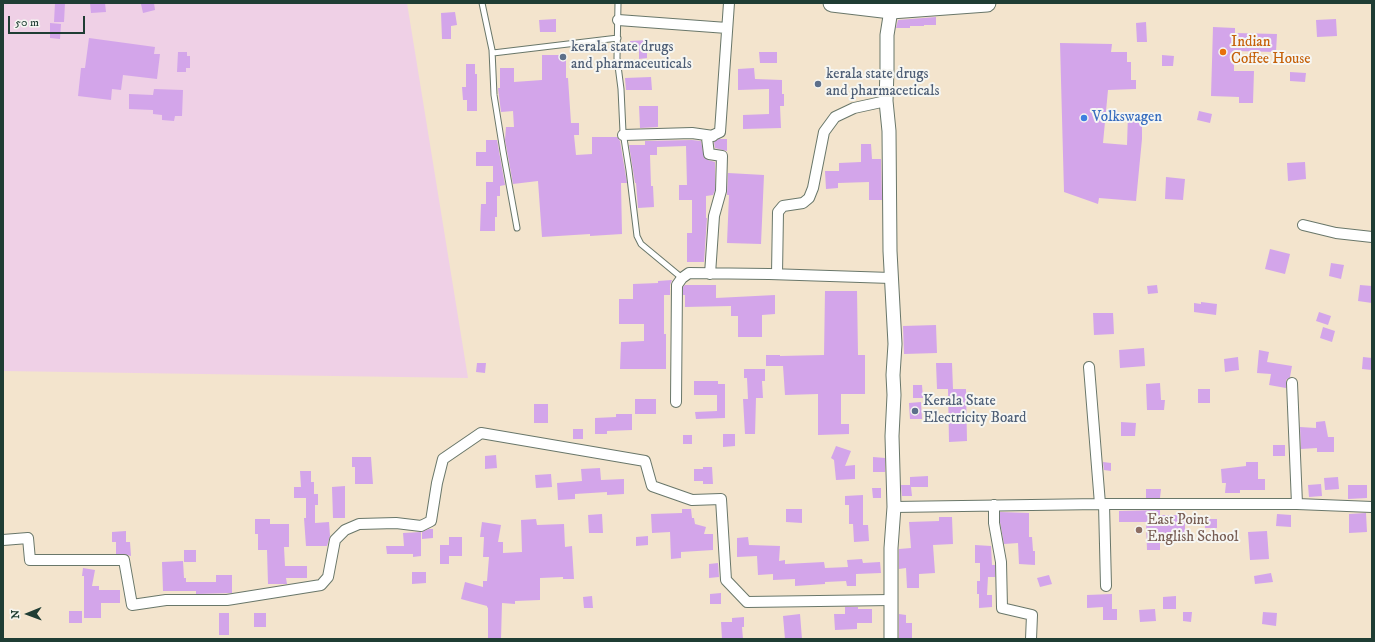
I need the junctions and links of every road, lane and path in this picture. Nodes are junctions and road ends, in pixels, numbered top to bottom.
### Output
1 (482, 3) edge
2 (618, 3) edge
3 (729, 3) edge
4 (832, 3) edge
5 (987, 3) edge
6 (891, 10) junction
7 (618, 20) junction
8 (727, 28) junction
9 (618, 38) junction
10 (493, 53) junction
11 (886, 101) junction
12 (623, 135) junction
13 (713, 136) junction
14 (1303, 225) dead end
15 (517, 228) dead end
16 (1372, 237) edge
17 (710, 274) junction
18 (777, 274) junction
19 (682, 278) junction
20 (891, 278) junction
21 (1089, 367) dead end
22 (1292, 383) dead end
23 (676, 402) dead end
24 (1102, 504) junction
25 (1297, 504) junction
26 (994, 505) junction
27 (894, 507) junction
28 (1372, 507) edge
29 (3, 540) edge
30 (1106, 586) dead end
31 (891, 600) junction
32 (891, 639) edge
33 (1031, 639) edge

1 - 10 lane
2 - 7 lane
3 - 8 street
4 - 6 highway
5 - 6 highway
6 - 11 street
7 - 8 street
7 - 9 lane
8 - 13 street
9 - 10 lane
9 - 12 lane
10 - 15 lane
11 - 18 street
11 - 20 street
12 - 13 street
12 - 19 lane
13 - 17 street
14 - 16 street
17 - 18 street
17 - 19 street
18 - 20 street
19 - 23 street
20 - 27 street
21 - 24 street
22 - 25 street
24 - 25 street
24 - 26 street
24 - 30 street
25 - 28 street
26 - 27 street
26 - 33 street
27 - 31 street
29 - 31 street
31 - 32 street

